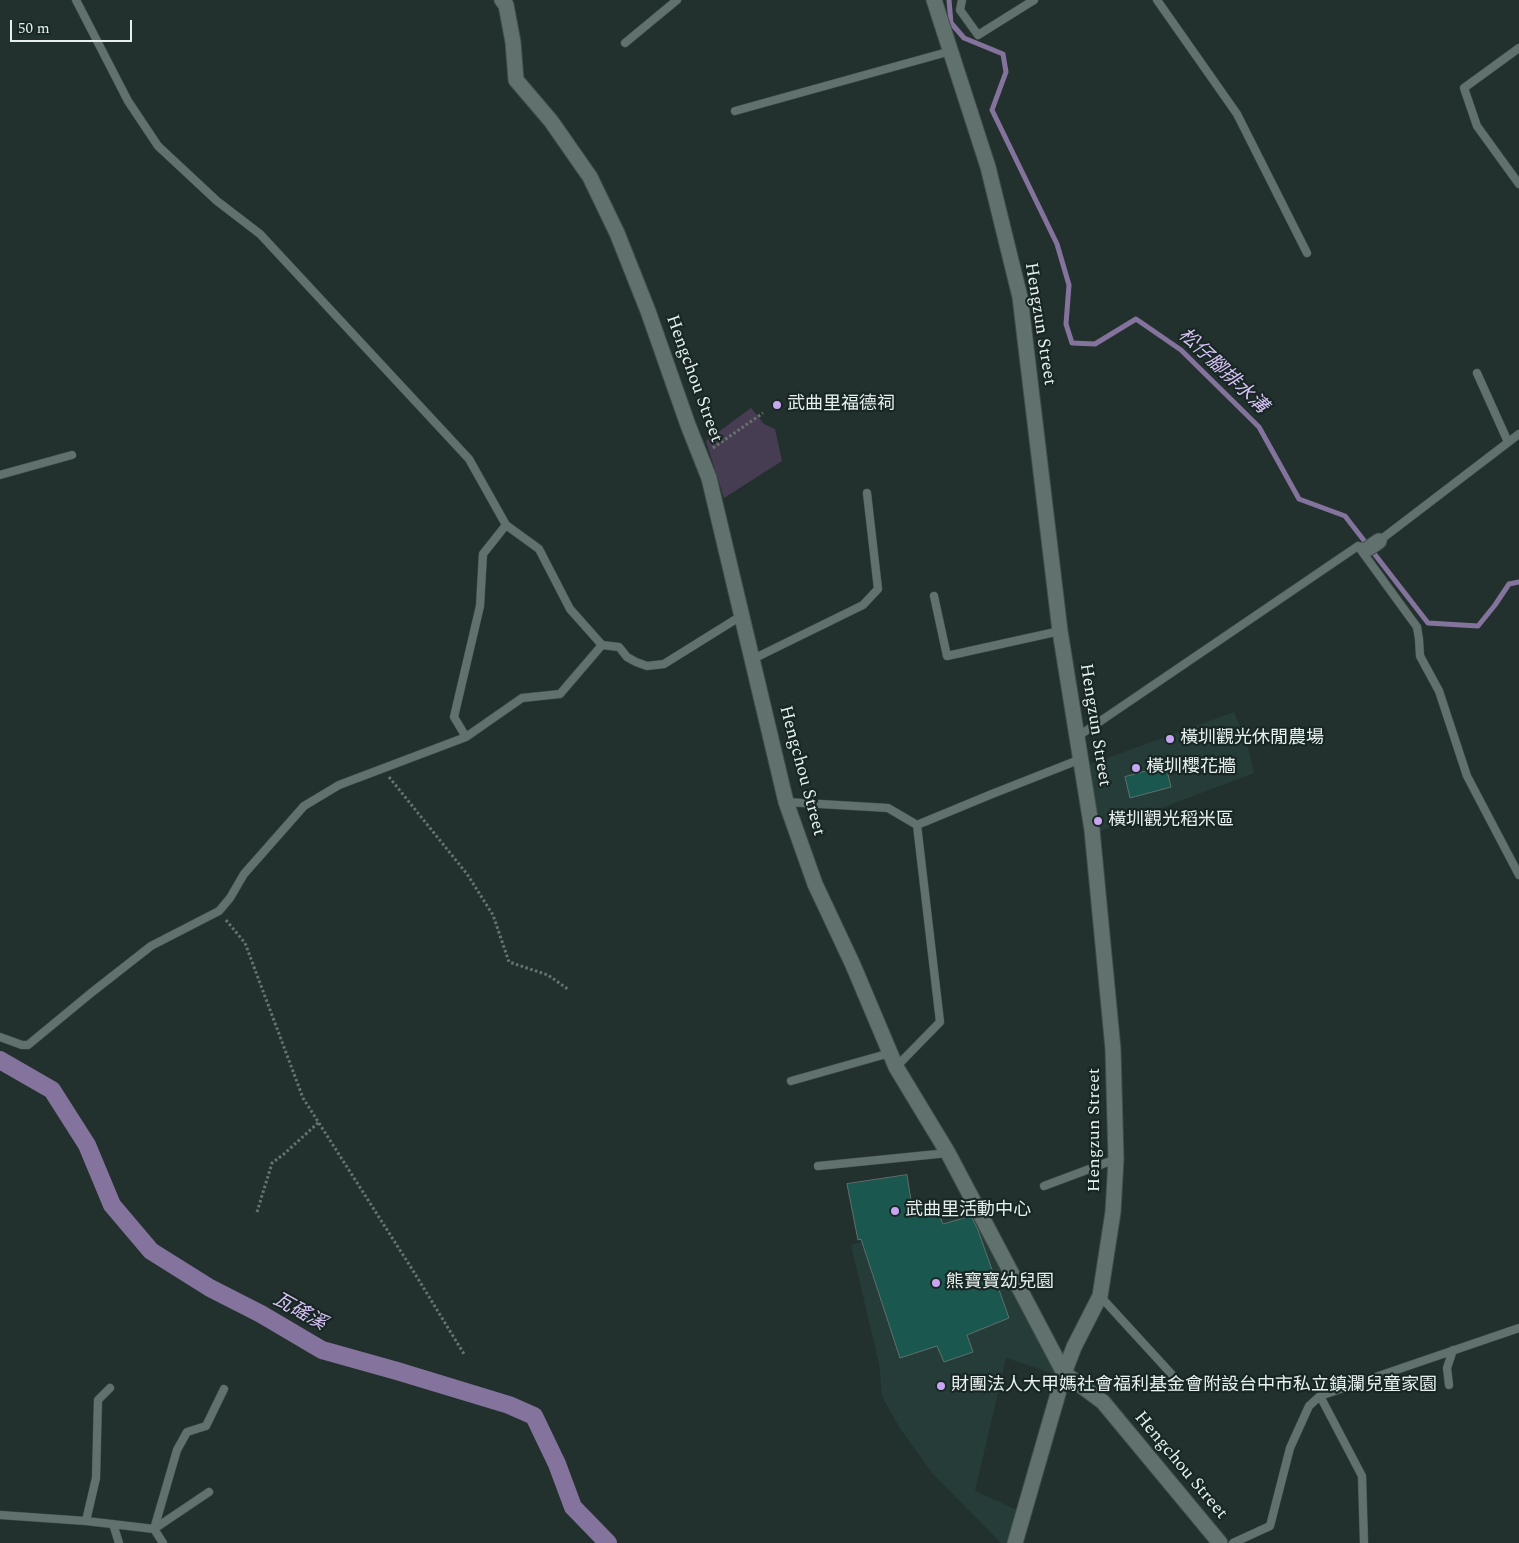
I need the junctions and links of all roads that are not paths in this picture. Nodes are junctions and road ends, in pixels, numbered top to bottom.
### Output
1 (76, 0) edge
2 (502, 0) edge
3 (677, 0) edge
4 (934, 0) edge
5 (962, 0) edge
6 (1034, 0) edge
7 (1157, 0) edge
8 (625, 43) dead end
9 (1519, 48) edge
10 (951, 51) junction
11 (736, 111) dead end
12 (1519, 184) edge
13 (1307, 253) dead end
14 (1477, 373) dead end
15 (1519, 434) edge
16 (1508, 442) junction
17 (72, 455) dead end
18 (0, 475) edge
19 (867, 492) dead end
20 (506, 525) junction
21 (1369, 545) junction
22 (934, 596) dead end
23 (741, 616) junction
24 (1060, 631) junction
25 (602, 645) junction
26 (752, 659) junction
27 (466, 736) junction
28 (1078, 737) junction
29 (1081, 759) junction
30 (786, 802) junction
31 (917, 825) junction
32 (1519, 875) edge
33 (0, 1037) edge
34 (893, 1060) junction
35 (791, 1081) dead end
36 (948, 1153) junction
37 (1116, 1159) junction
38 (818, 1166) dead end
39 (1044, 1186) dead end
40 (1100, 1296) junction
41 (1519, 1328) edge
42 (1453, 1350) junction
43 (1064, 1374) junction
44 (1176, 1379) dead end
45 (1449, 1385) dead end
46 (110, 1388) dead end
47 (224, 1389) dead end
48 (1320, 1396) junction
49 (209, 1492) dead end
50 (0, 1515) edge
51 (86, 1521) junction
52 (113, 1524) junction
53 (154, 1529) junction
54 (119, 1543) edge
55 (163, 1543) edge
56 (1015, 1543) edge
57 (1220, 1543) edge
58 (1233, 1543) edge
59 (1364, 1543) edge

1 - 20 lane
2 - 23 street, Hengchou Street
3 - 8 lane
4 - 10 street, Hengzun Street
5 - 6 lane
7 - 13 lane
9 - 12 lane
10 - 11 lane
10 - 24 street, Hengzun Street
14 - 16 lane
15 - 16 lane
16 - 21 lane
17 - 18 lane
19 - 26 lane
20 - 25 lane
20 - 27 lane
21 - 28 lane
21 - 32 lane
22 - 24 lane
23 - 25 lane
23 - 26 street, Hengchou Street
24 - 28 street, Hengzun Street
25 - 27 lane
26 - 30 street, Hengchou Street
27 - 33 lane
28 - 29 street, Hengzun Street
29 - 31 lane
29 - 37 street, Hengzun Street
30 - 31 lane
30 - 34 street, Hengchou Street
31 - 34 lane
34 - 35 lane
34 - 36 street, Hengchou Street
36 - 38 lane
36 - 43 street, Hengchou Street
37 - 39 lane
37 - 40 street, Hengzun Street
40 - 43 street, Hengzun Street
40 - 44 lane
41 - 42 lane
42 - 45 lane
42 - 48 lane
43 - 56 street, Hengzun Street
43 - 57 street, Hengchou Street
46 - 51 lane
47 - 53 lane
48 - 58 lane
48 - 59 lane
49 - 53 lane
50 - 51 lane
51 - 52 lane
52 - 53 lane
52 - 54 lane
53 - 55 lane

